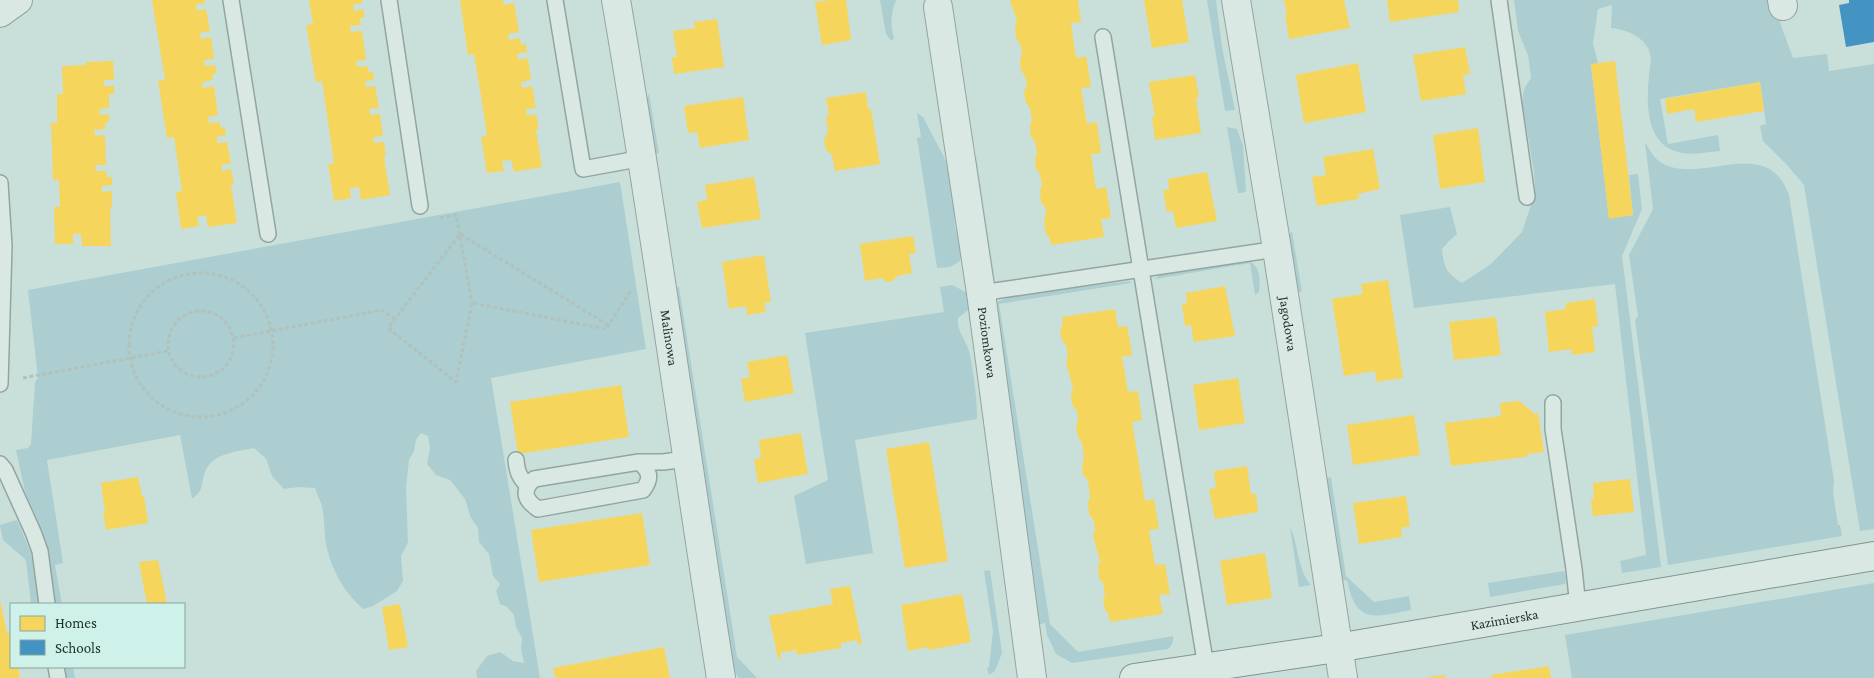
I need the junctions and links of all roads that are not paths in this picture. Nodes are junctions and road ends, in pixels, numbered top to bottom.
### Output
1 (18, 0) edge
2 (231, 0) edge
3 (389, 0) edge
4 (555, 0) edge
5 (616, 0) edge
6 (1236, 0) edge
7 (1499, 0) edge
8 (938, 6) dead end
9 (0, 13) edge
10 (1103, 37) dead end
11 (643, 158) junction
12 (0, 183) edge
13 (1527, 197) dead end
14 (420, 206) road end
15 (268, 234) dead end
16 (1277, 249) junction
17 (1141, 269) junction
18 (980, 293) junction
19 (0, 383) edge
20 (1553, 403) dead end
21 (686, 459) junction
22 (516, 460) dead end
23 (639, 462) junction
24 (0, 464) edge
25 (527, 485) junction
26 (1874, 556) edge
27 (47, 603) edge
28 (1578, 607) junction
29 (1337, 648) junction
30 (1206, 667) junction
31 (721, 678) edge
32 (1032, 678) edge
33 (1134, 678) edge
34 (1343, 678) edge

1 - 9 street
2 - 15 lane
3 - 14 lane
4 - 11 lane
5 - 11 street, Malinowa
6 - 16 street, Jagodowa
7 - 13 lane
8 - 18 street, Poziomkowa
10 - 17 lane
11 - 21 street, Malinowa
12 - 19 lane
16 - 17 lane
16 - 29 street, Jagodowa
17 - 18 lane
17 - 30 lane
18 - 32 street, Poziomkowa
20 - 28 lane
21 - 23 lane
21 - 31 street, Malinowa
22 - 25 lane
23 - 25 lane
23 - 25 lane
24 - 27 lane
26 - 28 street, Kazimierska
28 - 29 street, Kazimierska
29 - 30 street, Kazimierska
29 - 34 street, Jagodowa
30 - 33 street, Kazimierska

